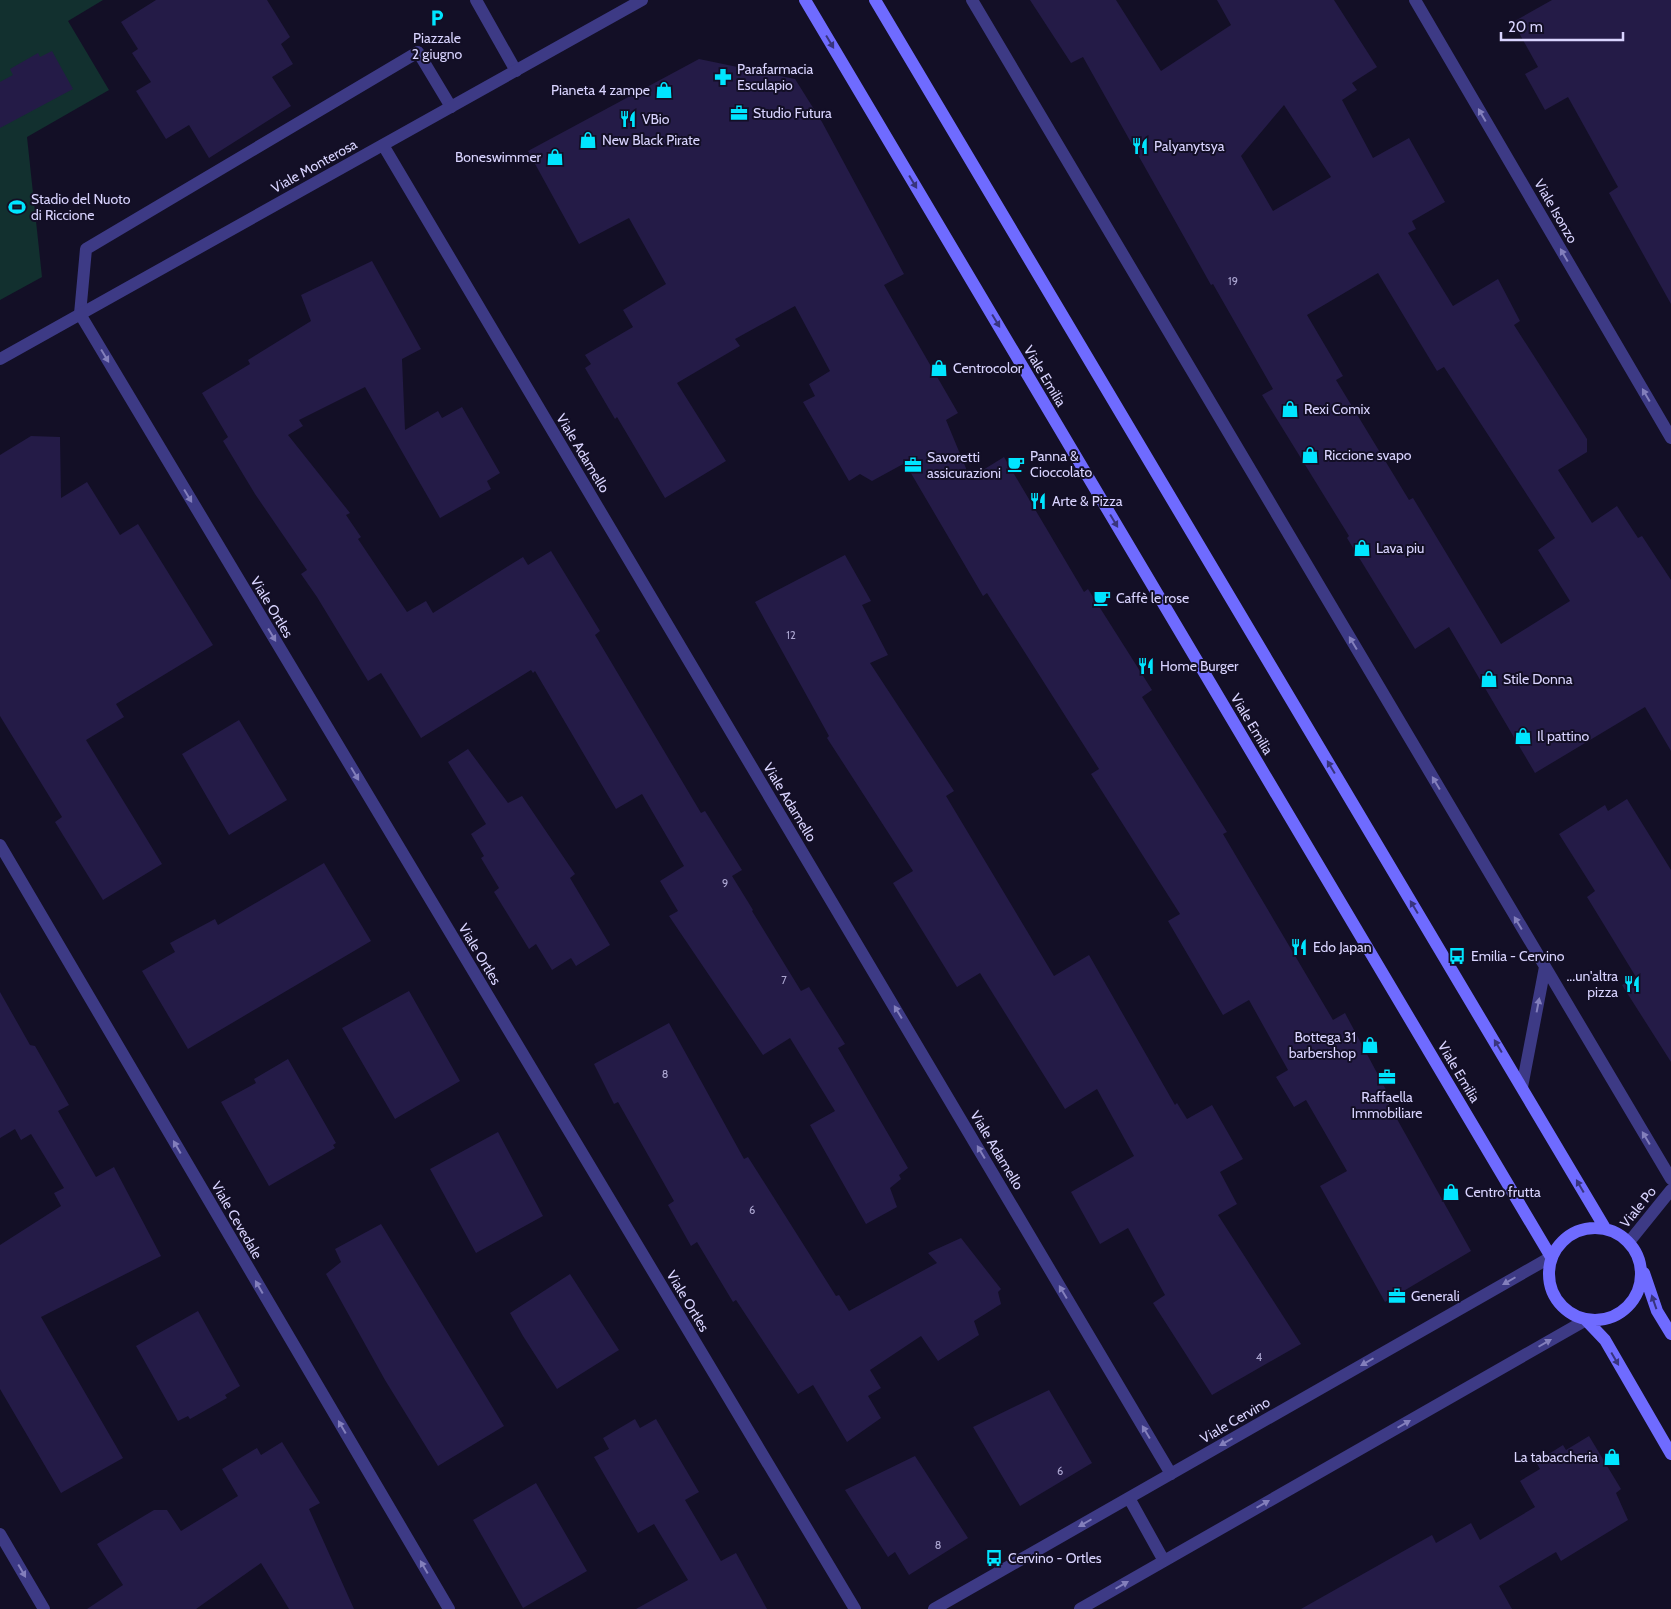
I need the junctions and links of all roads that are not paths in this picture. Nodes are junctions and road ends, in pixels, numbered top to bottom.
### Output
1 (476, 0) edge
2 (642, 0) edge
3 (805, 0) edge
4 (875, 0) edge
5 (972, 0) edge
6 (1415, 0) edge
7 (516, 71) junction
8 (451, 107) junction
9 (383, 145) junction
10 (80, 314) junction
11 (0, 359) edge
12 (1671, 438) edge
13 (0, 845) edge
14 (1545, 967) junction
15 (1522, 1087) junction
16 (1671, 1179) edge
17 (1671, 1190) edge
18 (1605, 1228) junction
19 (1629, 1242) junction
20 (1551, 1257) junction
21 (1642, 1267) junction
22 (1586, 1320) junction
23 (1671, 1334) edge
24 (1671, 1454) edge
25 (1171, 1474) junction
26 (1129, 1498) junction
27 (0, 1534) edge
28 (1164, 1561) junction
29 (44, 1609) edge
30 (448, 1609) edge
31 (855, 1609) edge
32 (934, 1609) edge
33 (1080, 1609) edge

1 - 7 street
2 - 7 street, Viale Monterosa
3 -> 20 street, Viale Emilia
15 -> 4 street
14 -> 5 street
12 -> 6 street, Viale Isonzo
7 - 8 street, Viale Monterosa
8 - 9 street, Viale Monterosa
8 - 10 street
9 - 10 street, Viale Monterosa
25 -> 9 street, Viale Adamello
10 - 11 street, Viale Monterosa
10 -> 31 street, Viale Ortles
30 -> 13 street, Viale Cevedale
15 -> 14 street
16 -> 14 street
18 -> 15 street
17 - 19 street, Viale Po
18 - 19 street
18 - 20 street
19 - 21 street
20 - 22 street
20 -> 25 street, Viale Cervino
21 - 22 street
23 -> 21 street
22 -> 24 street
28 -> 22 street
25 - 26 street, Viale Cervino
26 - 28 street
26 -> 32 street, Viale Cervino
27 -> 29 street
33 -> 28 street

